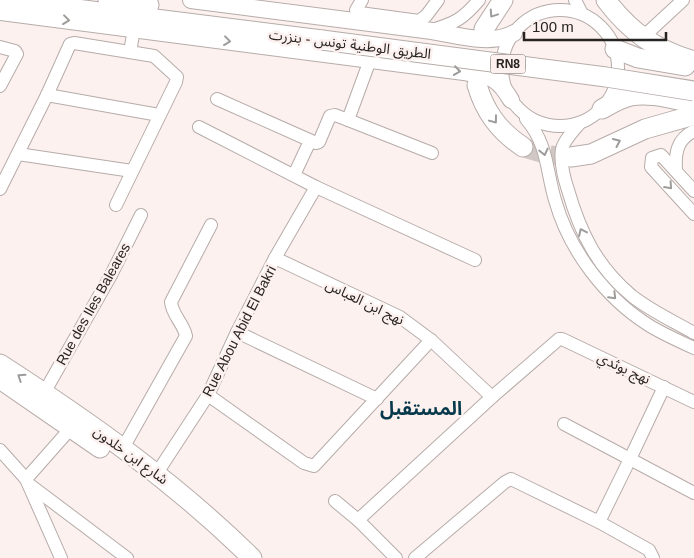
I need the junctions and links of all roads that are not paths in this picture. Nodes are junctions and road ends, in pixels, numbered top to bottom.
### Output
1 (5, 0) edge
2 (108, 0) edge
3 (191, 0) edge
4 (362, 0) edge
5 (438, 0) edge
6 (479, 0) edge
7 (503, 0) edge
8 (550, 0) edge
9 (575, 0) edge
10 (606, 0) edge
11 (683, 0) edge
12 (0, 2) edge
13 (57, 7) junction
14 (0, 12) edge
15 (538, 14) junction
16 (582, 14) junction
17 (134, 29) junction
18 (484, 29) dead end
19 (432, 31) junction
20 (514, 33) junction
21 (323, 35) junction
22 (642, 38) junction
23 (0, 47) edge
24 (615, 49) junction
25 (130, 52) junction
26 (370, 60) junction
27 (694, 61) edge
28 (694, 67) edge
29 (694, 78) edge
30 (477, 85) dead end
31 (0, 86) edge
32 (694, 91) edge
33 (47, 95) junction
34 (216, 99) dead end
35 (694, 103) edge
36 (515, 106) junction
37 (602, 109) junction
38 (159, 115) junction
39 (694, 115) edge
40 (348, 120) junction
41 (579, 124) junction
42 (200, 128) dead end
43 (694, 131) edge
44 (310, 141) junction
45 (523, 147) tunnel mouth
46 (432, 153) dead end
47 (18, 154) junction
48 (571, 157) tunnel mouth
49 (676, 170) junction
50 (132, 171) junction
51 (294, 175) junction
52 (316, 187) junction
53 (0, 189) edge
54 (694, 191) edge
55 (116, 205) dead end
56 (694, 214) edge
57 (141, 215) dead end
58 (211, 225) dead end
59 (275, 258) junction
60 (475, 260) dead end
61 (237, 332) junction
62 (694, 332) edge
63 (431, 340) junction
64 (694, 348) edge
65 (0, 364) edge
66 (0, 379) edge
67 (664, 388) junction
68 (44, 393) junction
69 (208, 395) junction
70 (492, 397) junction
71 (377, 399) junction
72 (694, 402) edge
73 (74, 422) junction
74 (564, 424) dead end
75 (123, 448) junction
76 (0, 450) edge
77 (630, 459) junction
78 (157, 473) junction
79 (27, 482) junction
80 (694, 492) edge
81 (335, 501) dead end
82 (358, 520) junction
83 (599, 522) junction
84 (61, 558) edge
85 (127, 558) edge
86 (235, 558) edge
87 (252, 558) edge
88 (396, 558) edge
89 (415, 558) edge
90 (653, 558) edge

1 - 13 highway, الطريق الوطنية تونس - بنزرت / RN8
2 - 21 highway, الطريق الوطنية تونس - بنزرت / RN8
3 - 19 main road
4 - 5 street
6 - 19 street
7 -> 18 highway
8 - 15 street
9 - 16 street
10 - 22 highway
11 - 22 street
12 - 13 highway
13 - 21 highway, الطريق الوطنية تونس - بنزرت / RN8
14 -> 17 main road
15 - 16 street
15 - 20 street
16 - 24 street
17 - 25 street
17 -> 26 main road
19 - 20 main road
20 - 36 street
21 - 29 highway, الطريق الوطنية تونس - بنزرت / RN8
21 - 32 highway, الطريق الوطنية تونس - بنزرت / RN8, bridge
22 - 27 highway
23 - 31 street
24 - 28 highway
24 - 37 street
25 - 33 street
25 - 38 street
26 -> 36 main road
26 - 40 street
30 -> 45 highway, RN8
33 - 38 street
33 - 47 street
34 - 44 street
35 - 37 highway
36 - 41 street
36 -> 64 street
37 - 41 street
38 - 50 street
48 -> 39 highway
40 - 44 street
40 - 46 street
62 -> 41 street
42 - 51 street
43 - 49 street
44 - 51 street
47 - 50 street
47 - 53 street
49 - 54 street
49 -> 56 street
50 - 55 street
51 - 52 street
52 - 59 street, Rue Abou Abid El Bakri
52 - 60 street
57 - 68 street, Rue des Iles Baleares
58 - 75 street
59 - 61 street, Rue Abou Abid El Bakri
59 - 63 street, نهج ابن العباس
61 - 69 street, Rue Abou Abid El Bakri
61 - 71 street
63 - 70 street, نهج ابن العباس
63 - 71 street
68 -> 65 highway, شارع ابن خلدون
66 - 73 highway, شارع ابن خلدون
67 - 70 street, نهج بوثدي
67 - 72 street, نهج بوثدي
67 - 77 street
68 - 73 highway, شارع ابن خلدون
69 - 71 street
69 - 78 street, Rue Abou Abid El Bakri
70 - 82 street
73 - 75 highway, شارع ابن خلدون
73 - 79 street
73 - 86 highway, شارع ابن خلدون
74 - 77 street
75 - 78 highway, شارع ابن خلدون
76 - 79 street
77 - 80 street
77 - 83 street
78 - 87 highway, شارع ابن خلدون
79 - 84 street
79 - 85 street
81 - 82 street
82 - 88 street
83 - 89 street
83 - 90 street

